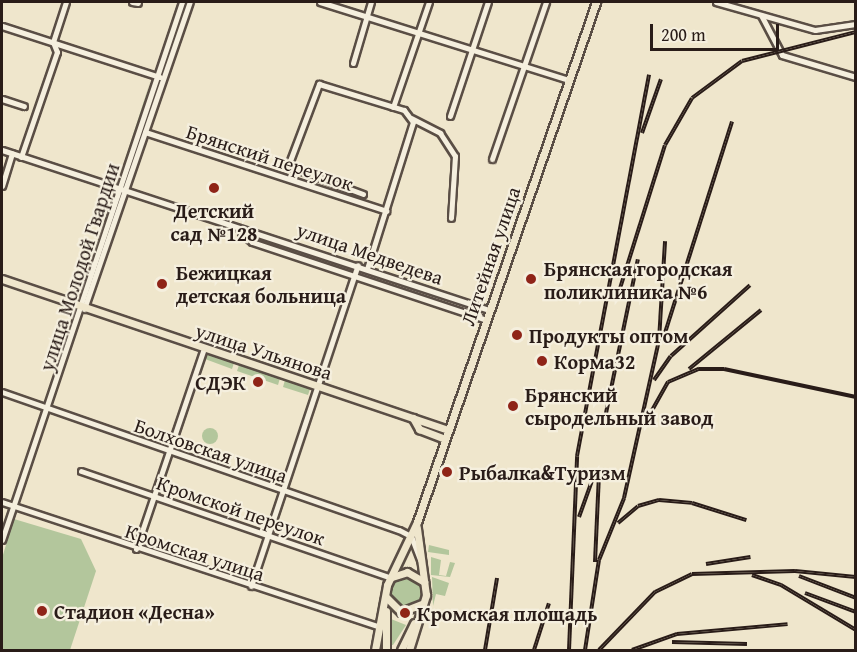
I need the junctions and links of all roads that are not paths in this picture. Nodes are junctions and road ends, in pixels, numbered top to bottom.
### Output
1 (66, 2) edge
2 (182, 2) edge
3 (190, 2) edge
4 (320, 2) edge
5 (371, 2) edge
6 (429, 2) edge
7 (488, 2) edge
8 (546, 2) edge
9 (716, 2) edge
10 (594, 3) edge
11 (757, 13) junction
12 (365, 17) junction
13 (855, 24) edge
14 (2, 26) edge
15 (418, 34) junction
16 (53, 42) junction
17 (473, 51) junction
18 (353, 63) dead end
19 (524, 67) junction
20 (855, 77) edge
21 (160, 78) junction
22 (569, 80) junction
23 (2, 99) edge
24 (24, 106) dead end
25 (393, 107) junction
26 (450, 116) dead end
27 (411, 118) junction
28 (145, 132) junction
29 (2, 150) edge
30 (12, 154) junction
31 (21, 157) junction
32 (492, 159) dead end
33 (2, 186) edge
34 (121, 194) junction
35 (363, 194) dead end
36 (386, 210) junction
37 (451, 218) dead end
38 (239, 232) junction
39 (358, 265) junction
40 (367, 268) junction
41 (354, 276) junction
42 (2, 279) edge
43 (83, 307) junction
44 (489, 310) junction
45 (486, 320) junction
46 (204, 348) junction
47 (317, 386) junction
48 (2, 392) edge
49 (49, 409) junction
50 (413, 418) junction
51 (448, 430) junction
52 (445, 439) junction
53 (168, 451) junction
54 (81, 471) dead end
55 (282, 489) junction
56 (152, 496) junction
57 (2, 502) edge
58 (14, 507) junction
59 (417, 522) junction
60 (266, 535) junction
61 (411, 536) junction
62 (2, 540) edge
63 (136, 549) junction
64 (421, 562) junction
65 (391, 578) junction
66 (425, 584) junction
67 (251, 586) junction
68 (386, 593) junction
69 (424, 602) junction
70 (380, 627) junction
71 (375, 651) edge
72 (387, 651) edge
73 (401, 651) edge
74 (409, 651) edge

1 - 16 street
2 - 21 street, улица Молодой Гвардии
3 - 21 street, улица Молодой Гвардии
4 - 12 street
5 - 12 street
6 - 15 street
7 - 17 street
8 - 19 street
9 - 11 street
10 - 22 main road, Литейная улица
11 - 13 street
11 - 20 street
12 - 15 street
12 - 18 street
14 - 16 street
15 - 17 street
15 - 25 street
16 - 21 street
16 - 31 street
17 - 19 street
17 - 26 street
19 - 22 street
19 - 32 street
21 - 28 street, улица Молодой Гвардии
21 - 34 street, улица Молодой Гвардии
22 - 44 main road, Литейная улица
23 - 24 street
25 - 27 street
25 - 35 street
27 - 36 street
27 - 37 street
28 - 34 street, улица Молодой Гвардии
28 - 36 street, Брянский переулок
29 - 30 street, улица Медведева
30 - 31 street, улица Медведева
30 - 33 street
31 - 34 street, улица Медведева
34 - 38 street, улица Медведева
34 - 43 street, улица Молодой Гвардии
36 - 40 street
38 - 39 street, улица Медведева
38 - 41 street, улица Медведева
39 - 40 street, улица Медведева
39 - 41 street
40 - 44 street, улица Медведева
41 - 45 street, улица Медведева
41 - 47 street
42 - 43 main road, улица Ульянова
43 - 46 main road, улица Ульянова
43 - 49 street, улица Молодой Гвардии
44 - 45 main road, Литейная улица
45 - 51 main road, Литейная улица
46 - 47 main road, улица Ульянова
46 - 53 street
47 - 50 main road, улица Ульянова
47 - 55 street
48 - 49 street, Болховская улица
49 - 53 street, Болховская улица
49 - 58 street, улица Молодой Гвардии
50 - 51 main road, улица Ульянова
50 - 52 main road
51 - 52 main road, Литейная улица
52 - 59 main road, Литейная улица
53 - 55 street, Болховская улица
53 - 56 street
54 - 56 street, Кромской переулок
55 - 60 street
55 - 61 street, Болховская улица
56 - 60 street, Кромской переулок
56 - 63 street
57 - 58 street, Кромская улица
58 - 62 street, улица Молодой Гвардии
58 - 63 street, Кромская улица
59 - 61 main road, Литейная улица
59 - 64 main road, Литейная улица
60 - 65 street, Кромской переулок
60 - 67 street
61 - 64 street
61 - 65 main road, Литейная улица
63 - 67 street, Кромская улица
64 - 66 main road, Литейная улица
65 - 66 main road
65 - 68 main road
66 - 69 main road
67 - 70 street, Кромская улица
68 - 69 main road
68 - 70 main road
68 - 72 main road
69 - 73 main road
69 - 74 main road
70 - 71 main road

